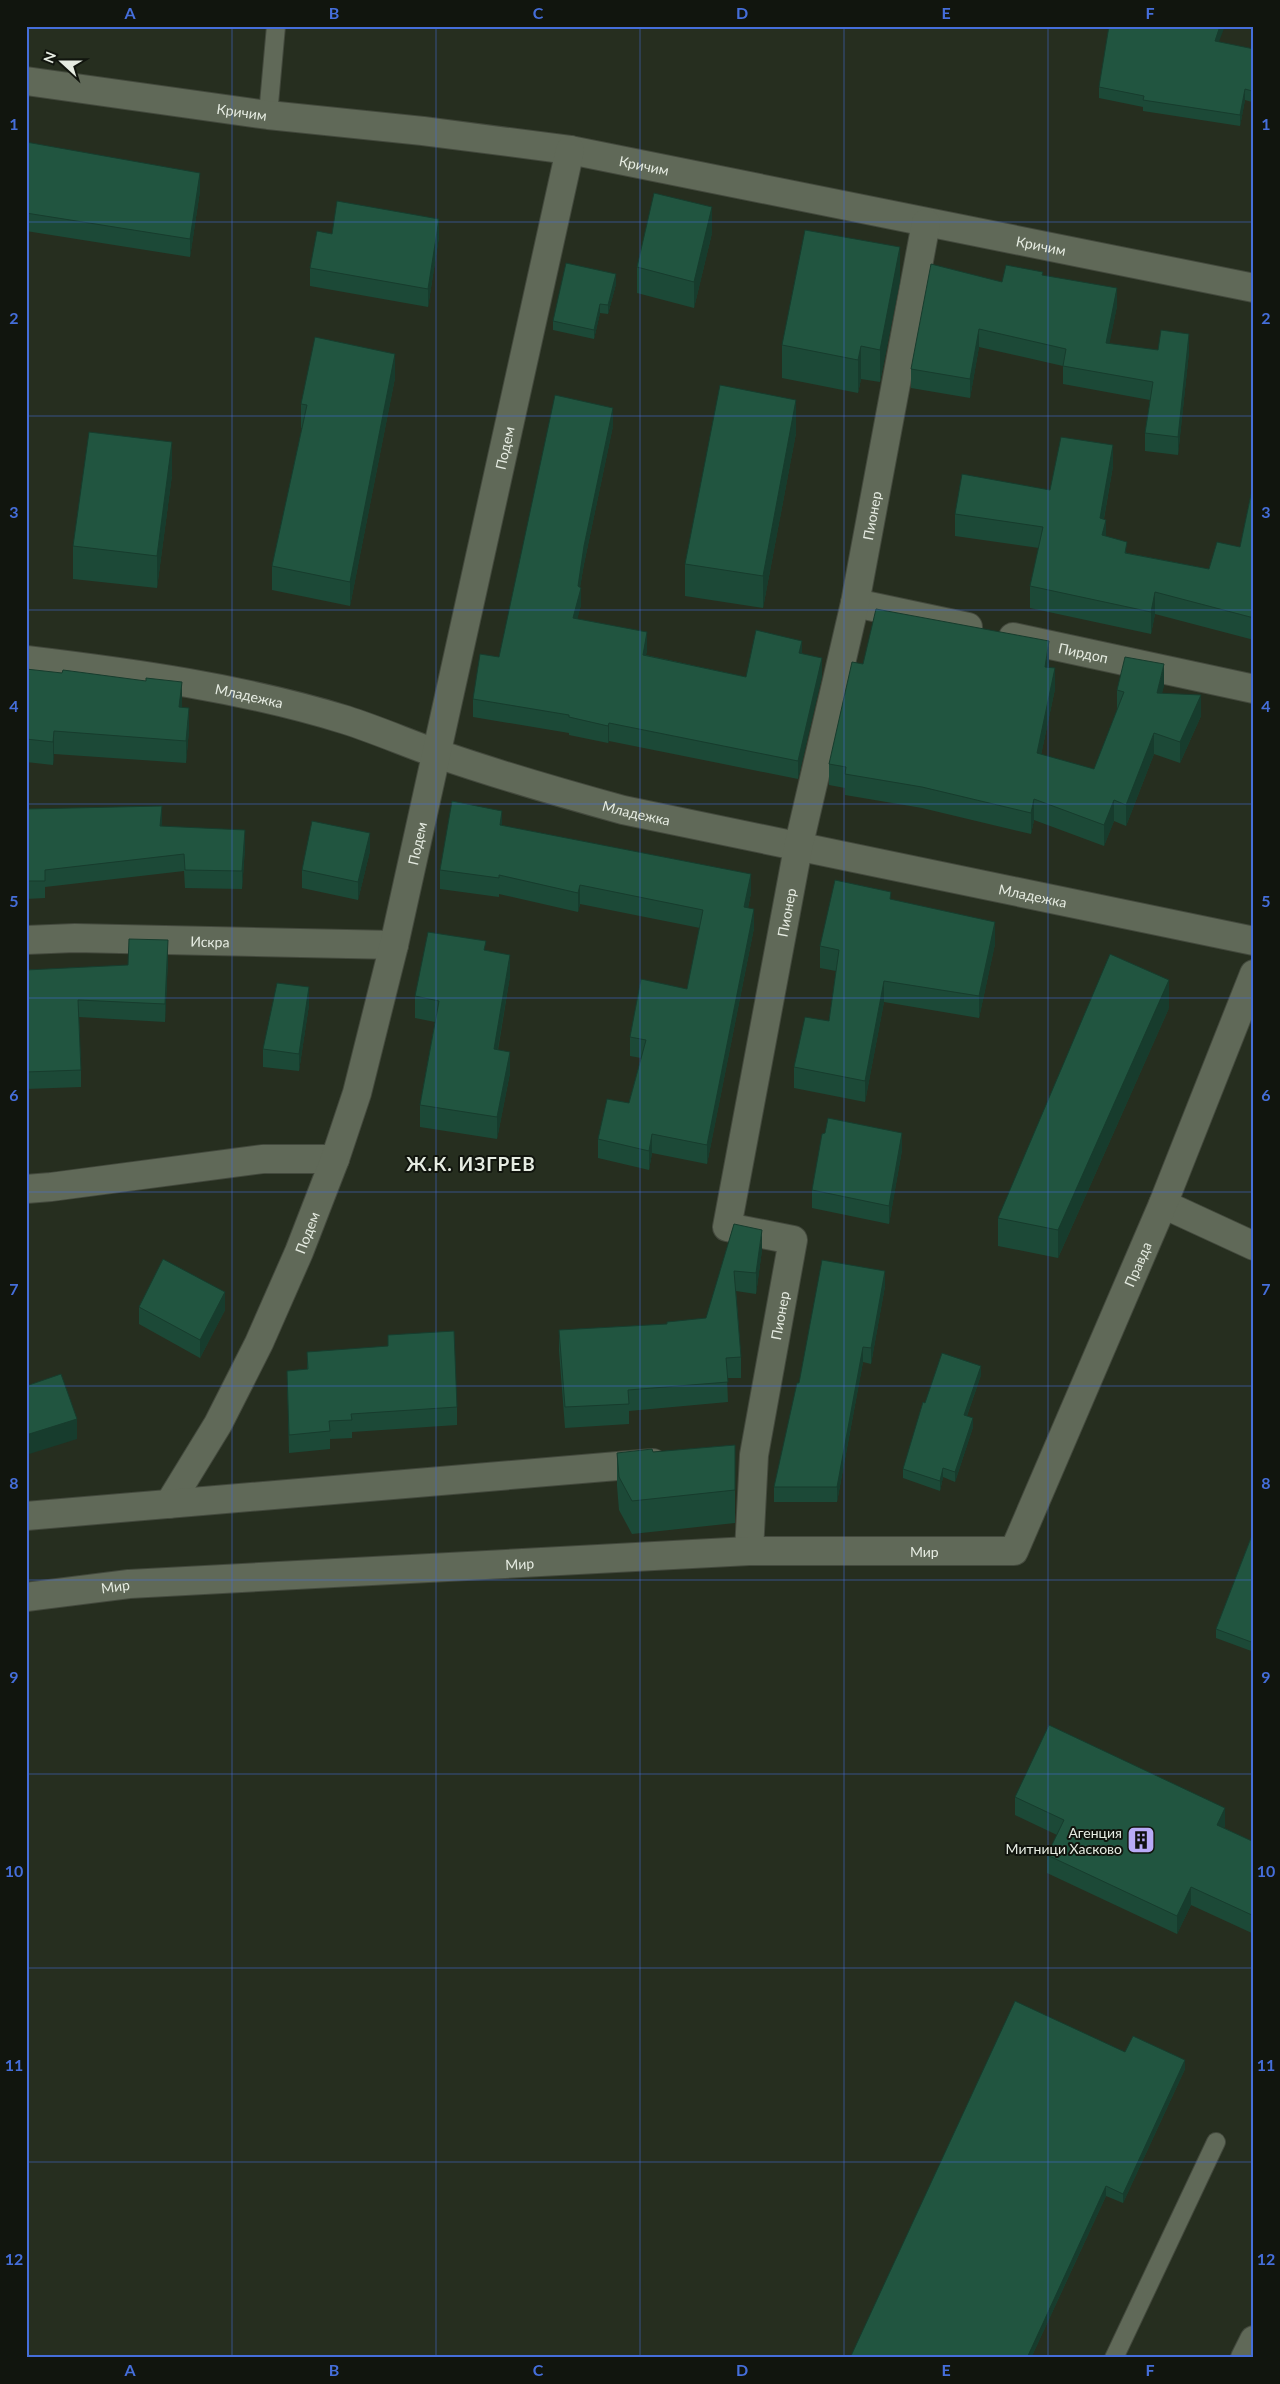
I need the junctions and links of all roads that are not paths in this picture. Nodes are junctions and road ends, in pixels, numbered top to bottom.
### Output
1 (276, 26) edge
2 (26, 81) edge
3 (268, 115) junction
4 (570, 150) junction
5 (926, 223) junction
6 (1254, 288) edge
7 (855, 603) junction
8 (26, 660) edge
9 (1254, 689) edge
10 (437, 754) junction
11 (798, 848) junction
12 (26, 940) edge
13 (1254, 941) edge
14 (394, 946) junction
15 (1254, 974) edge
16 (335, 1159) junction
17 (26, 1189) edge
18 (1163, 1204) junction
19 (1254, 1246) edge
20 (754, 1455) junction
21 (726, 1457) edge
22 (679, 1461) edge
23 (169, 1504) junction
24 (26, 1516) edge
25 (749, 1551) junction
26 (1014, 1551) joint
27 (26, 1597) edge
28 (1216, 2142) dead end
29 (1254, 2340) edge
30 (1114, 2358) edge
31 (1246, 2358) edge

1 - 3 lane
2 - 3 street, Кричим
3 - 4 street, Кричим
4 - 5 street, Кричим
4 - 10 street, Подем
5 - 6 street, Кричим
5 - 7 street, Пионер
7 - 9 street, Пирдоп
7 - 11 street, Пионер
8 - 10 street, Младежка
10 - 11 street, Младежка
10 - 14 street, Подем
11 - 13 street, Младежка
11 - 20 street, Пионер
12 - 14 street, Искра
14 - 16 street, Подем
15 - 18 street, Правда
16 - 17 street
16 - 23 street, Подем
18 - 19 street
18 - 26 street, Правда
20 - 21 street
20 - 25 street, Пионер
22 - 23 street
23 - 24 street
25 - 26 street, Мир
25 - 27 street, Мир
28 - 30 lane
29 - 31 street

